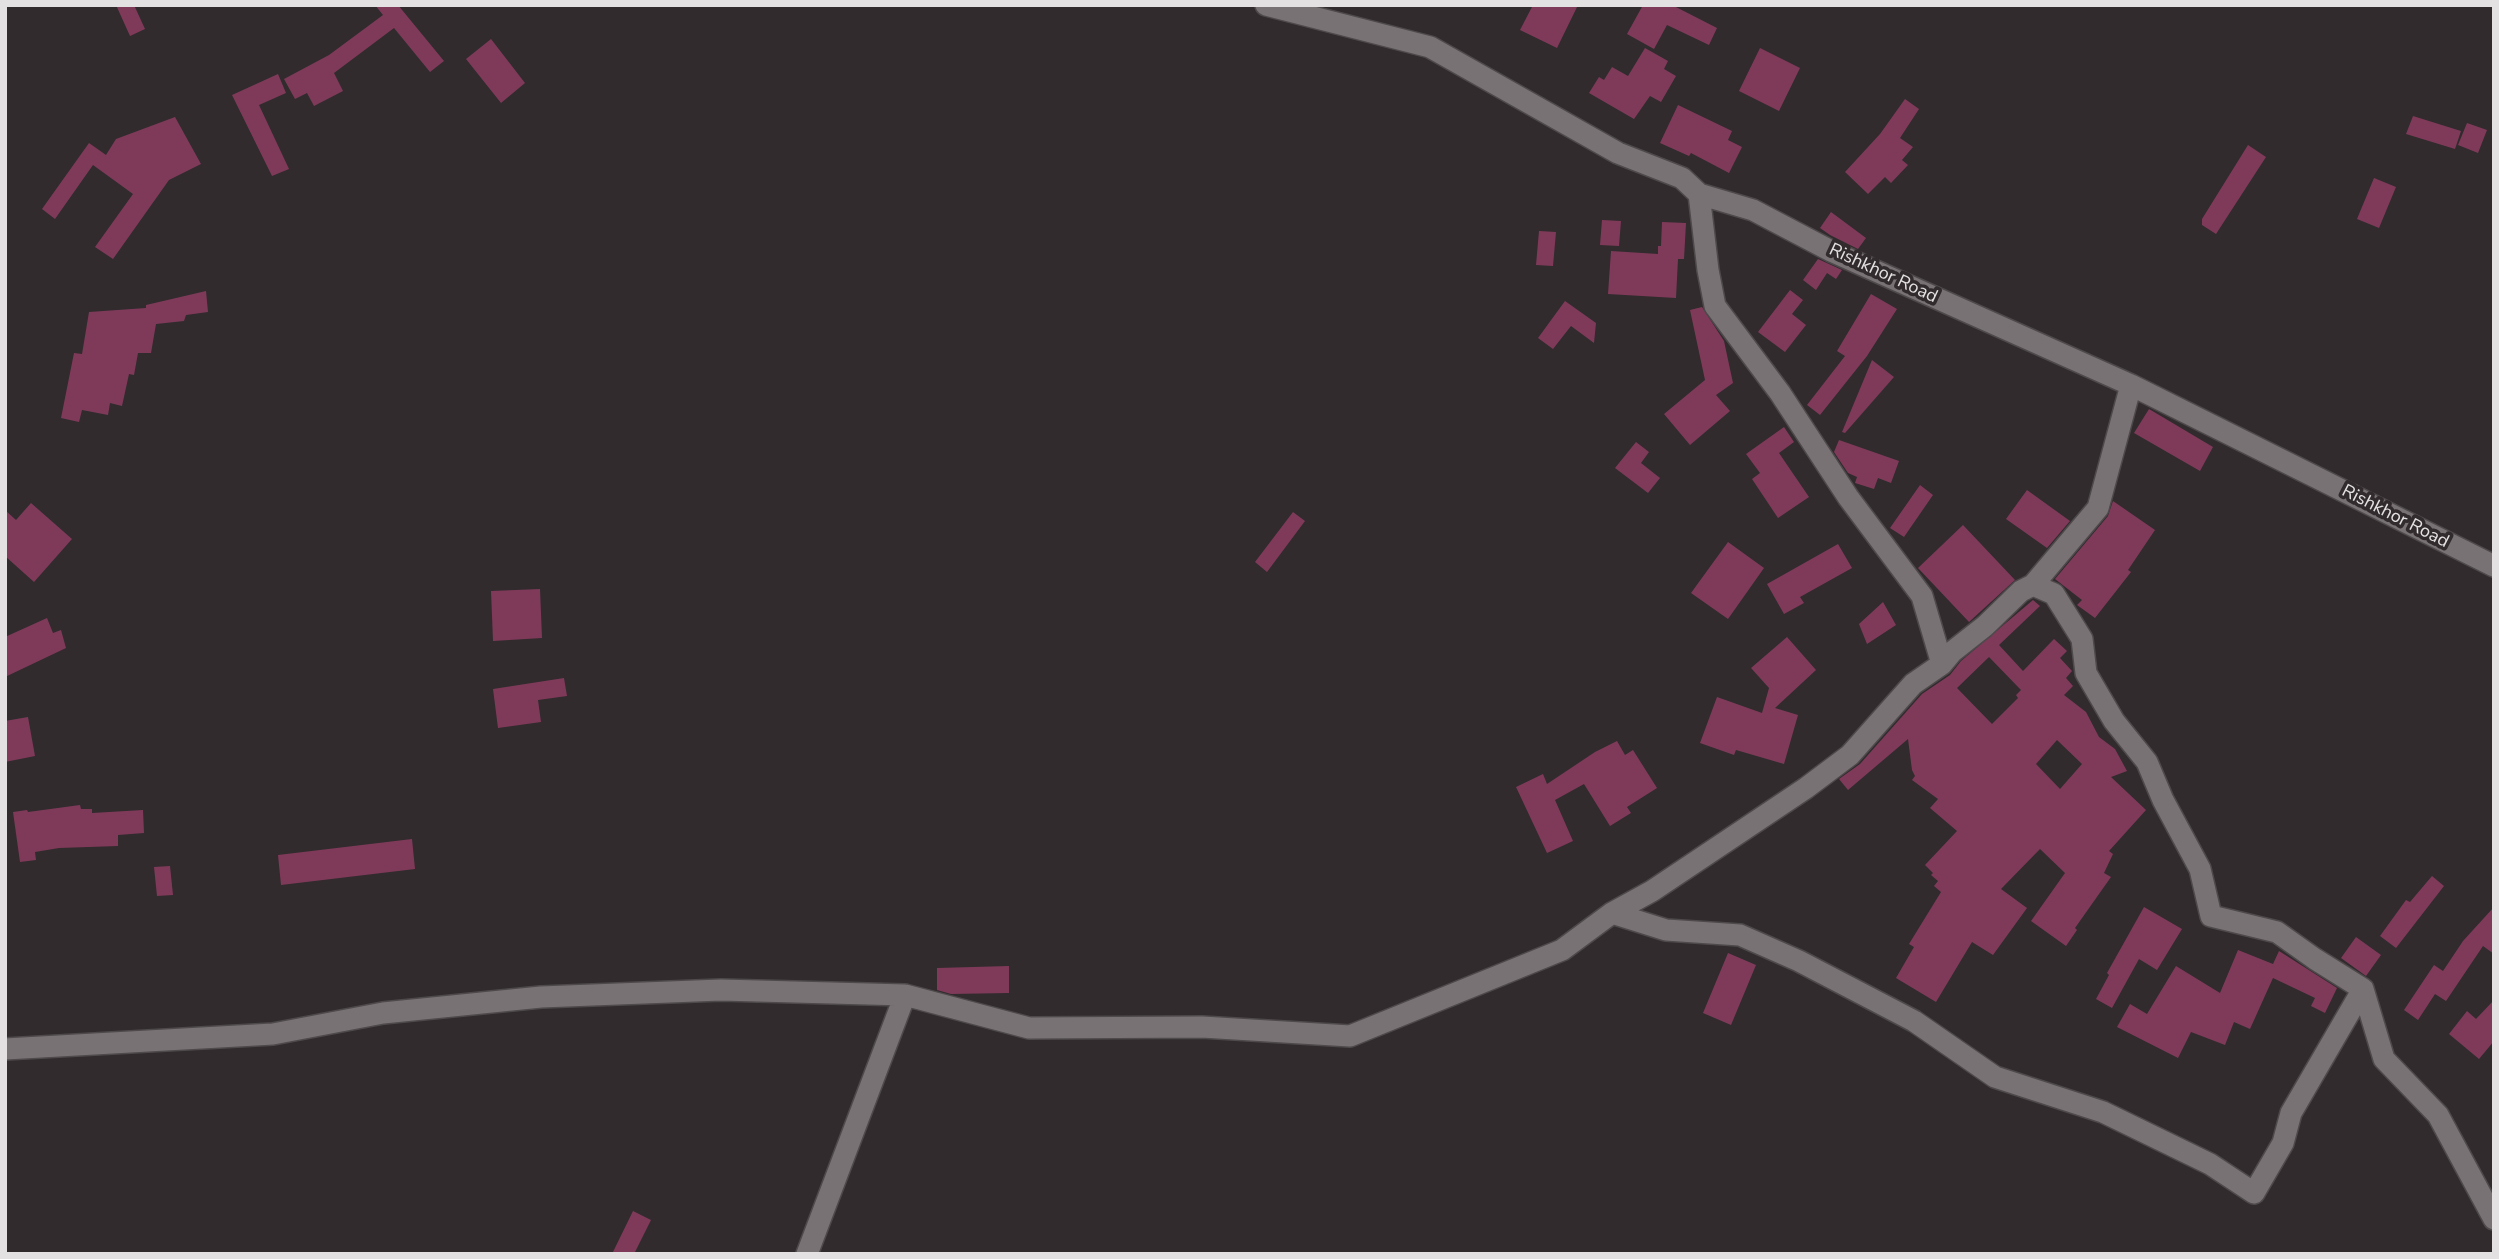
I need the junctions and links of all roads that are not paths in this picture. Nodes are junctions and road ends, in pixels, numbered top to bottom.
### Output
1 (1266, 5) edge
2 (1699, 194) junction
3 (2131, 385) junction
4 (2494, 566) edge
5 (2033, 585) junction
6 (1942, 664) junction
7 (1612, 913) junction
8 (2363, 989) junction
9 (905, 995) junction
10 (5, 1049) edge
11 (2494, 1219) edge
12 (807, 1254) edge

1 - 2 street, Rishkhor Road
2 - 3 street, Rishkhor Road
2 - 6 street
3 - 4 street, Rishkhor Road
3 - 5 street
5 - 6 street
5 - 8 street
6 - 7 street
7 - 8 street
7 - 9 street
8 - 11 street
9 - 10 street
9 - 12 street

